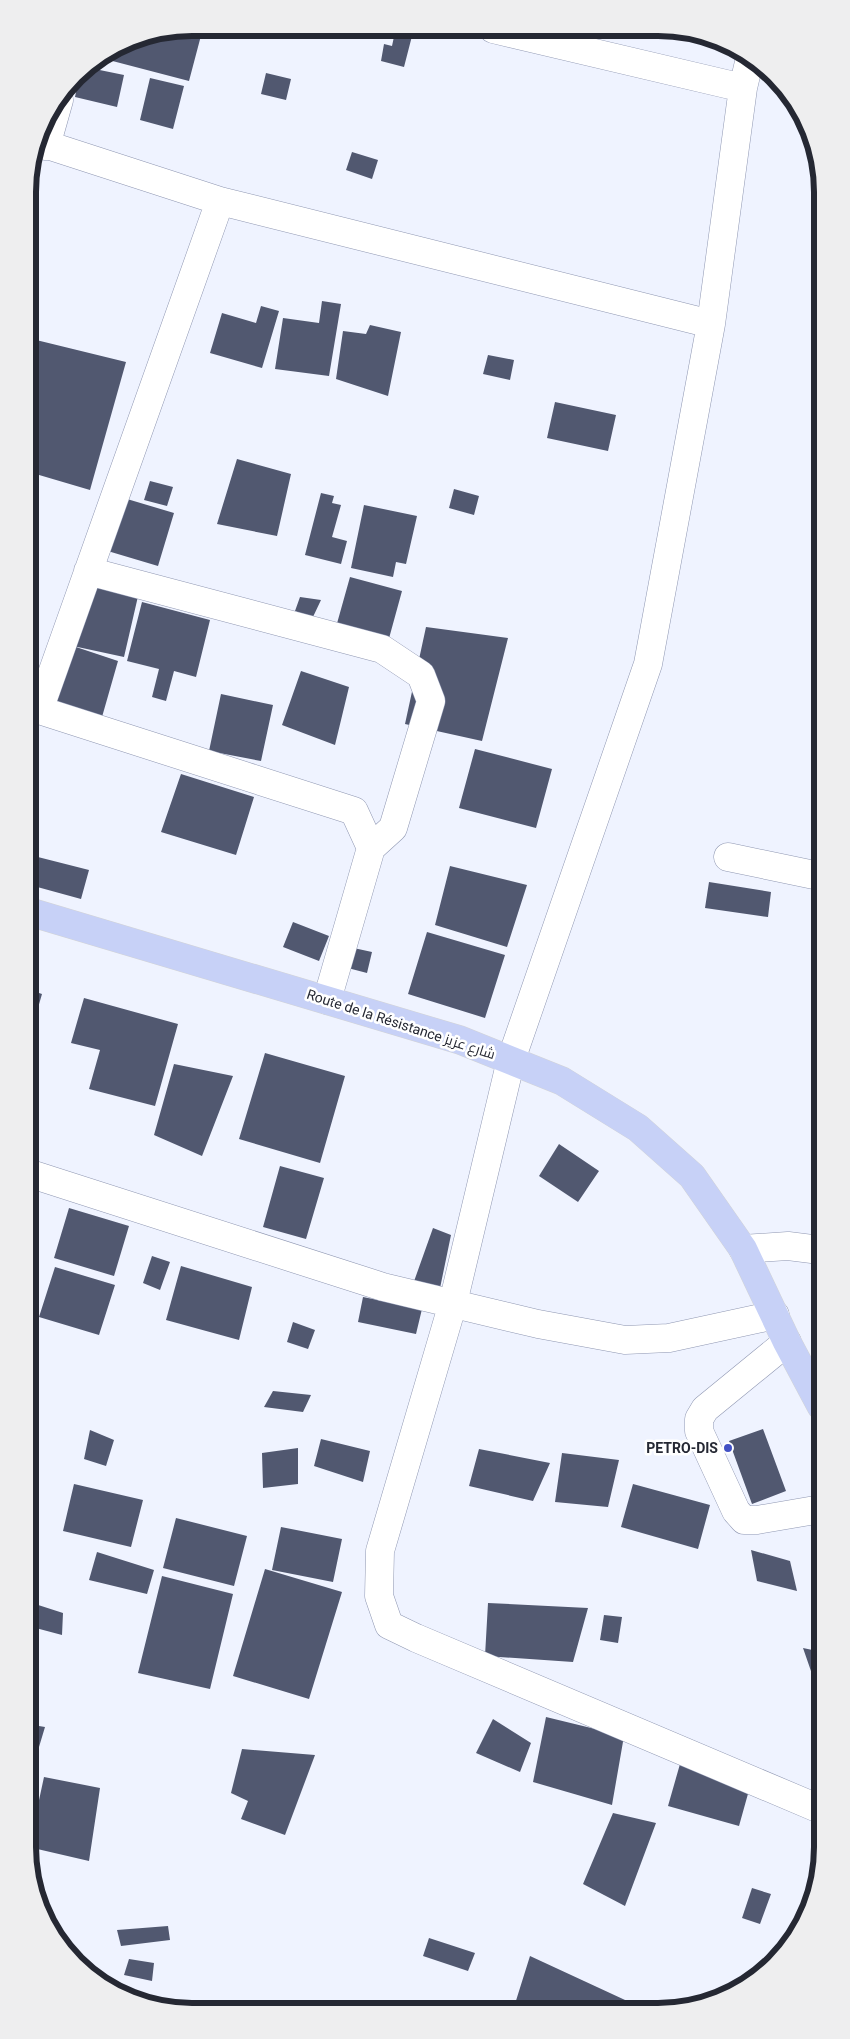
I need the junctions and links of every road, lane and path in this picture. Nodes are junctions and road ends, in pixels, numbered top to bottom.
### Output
1 (524, 36) edge
2 (749, 65) edge
3 (744, 88) junction
4 (44, 145) edge
5 (220, 201) junction
6 (711, 324) junction
7 (88, 571) junction
8 (37, 697) edge
9 (37, 705) edge
10 (371, 848) junction
11 (728, 856) dead end
12 (814, 875) edge
13 (37, 914) edge
14 (327, 1000) junction
15 (511, 1060) junction
16 (36, 1176) edge
17 (743, 1249) junction
18 (813, 1249) edge
19 (453, 1304) junction
20 (775, 1315) junction
21 (787, 1342) junction
22 (813, 1391) edge
23 (813, 1510) edge
24 (813, 1806) edge

1 - 3 street
2 - 3 street
3 - 6 street
4 - 5 street
5 - 6 street
5 - 7 street
6 - 15 street
7 - 8 street
7 - 10 street
9 - 10 street
10 - 14 street
11 - 12 street
13 - 14 main road, Route de la Résistance شارع عزيز
14 - 15 main road, Route de la Résistance شارع عزيز
15 - 17 main road, Route de la Résistance شارع عزيز
15 - 19 street
16 - 19 street
17 - 18 street
17 - 20 main road, Route de la Résistance شارع عزيز
19 - 20 street
19 - 24 street
20 - 21 main road, Route de la Résistance شارع عزيز
21 - 22 main road, Route de la Résistance شارع عزيز
21 - 23 street

